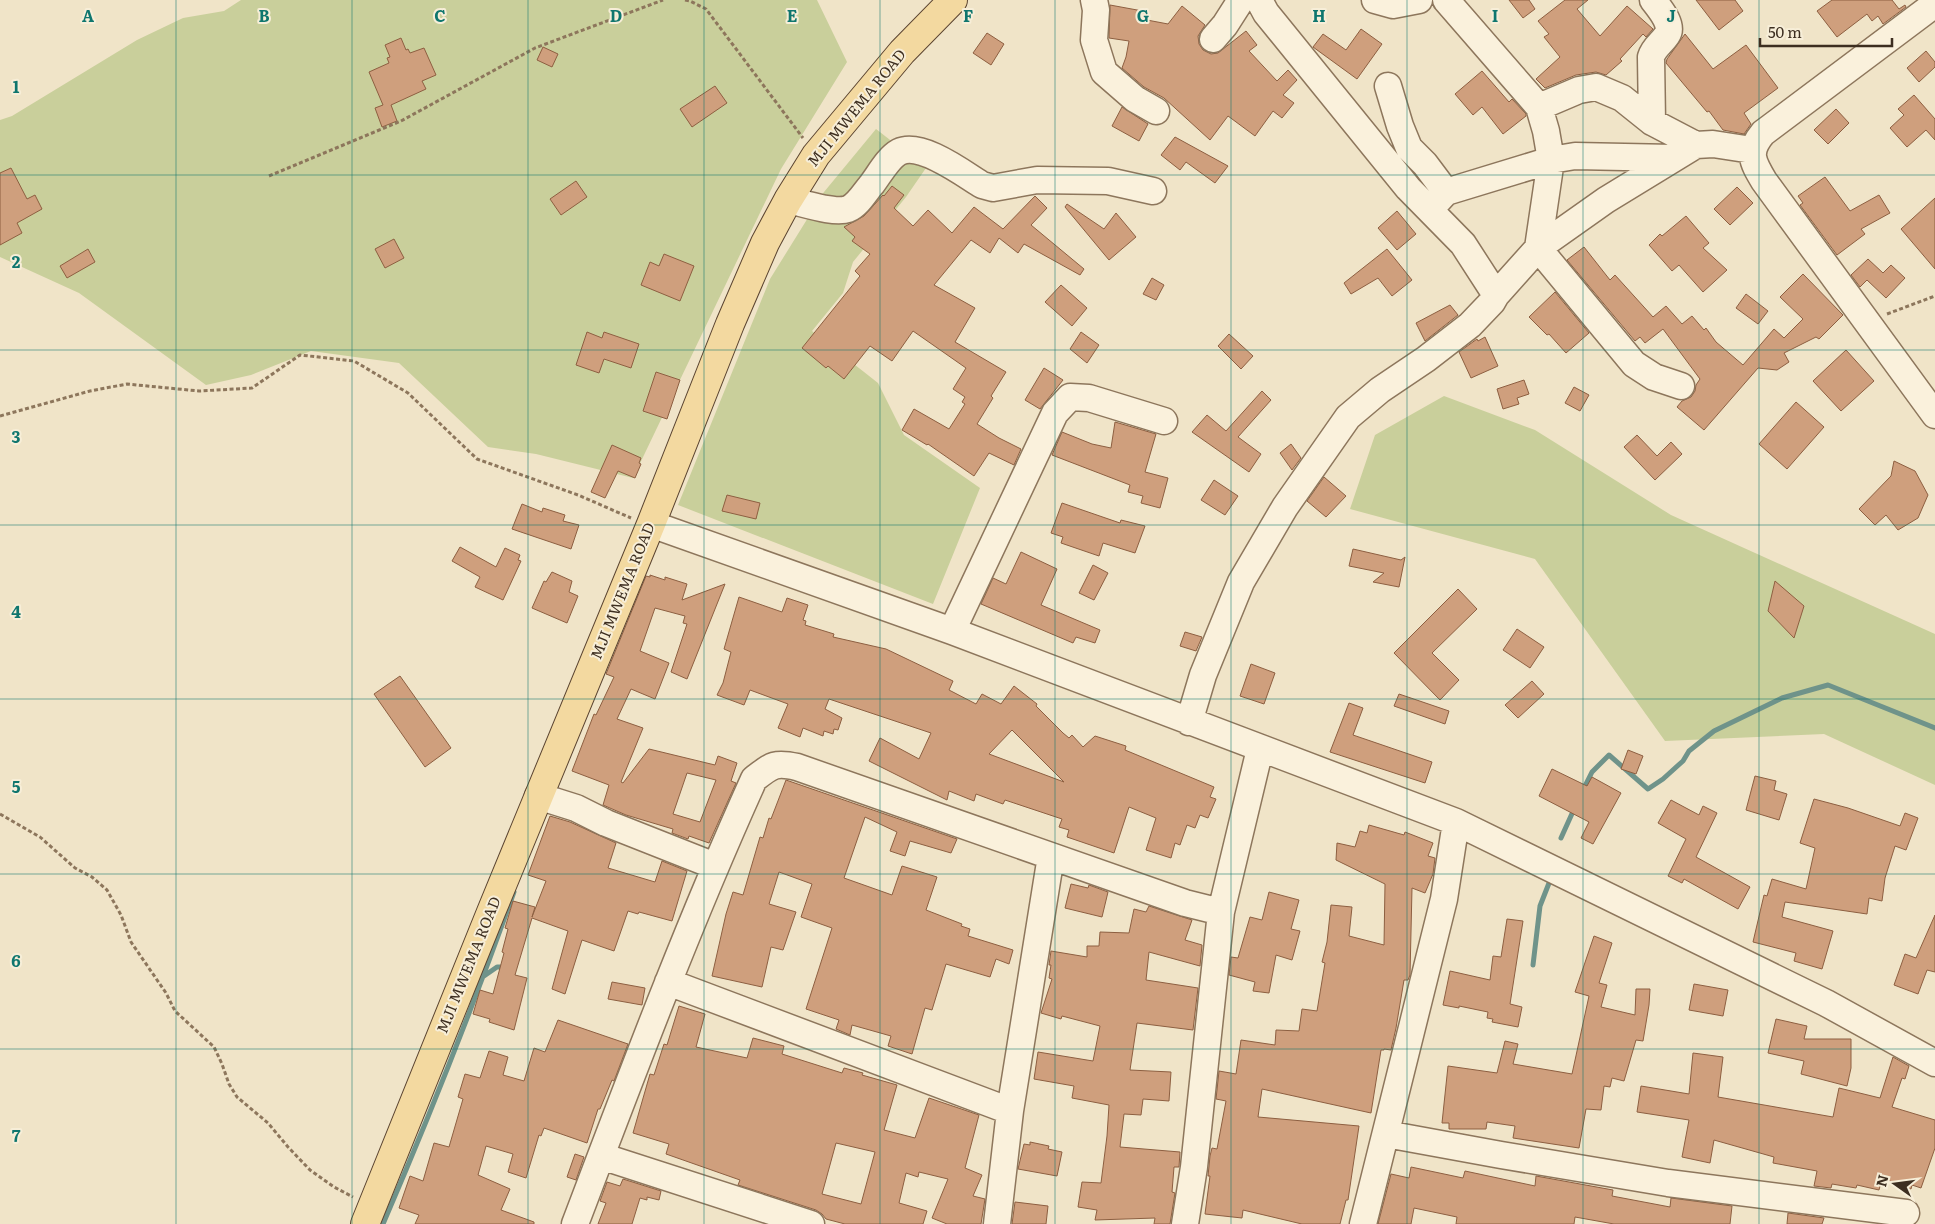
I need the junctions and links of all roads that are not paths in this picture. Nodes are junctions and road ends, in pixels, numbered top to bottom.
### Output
1 (953, 0) edge
2 (1094, 0) edge
3 (1241, 0) edge
4 (1259, 0) edge
5 (1375, 0) edge
6 (1419, 0) edge
7 (1446, 0) edge
8 (1653, 0) edge
9 (1935, 4) edge
10 (1213, 39) dead end
11 (1388, 86) dead end
12 (1539, 107) junction
13 (1156, 111) dead end
14 (1652, 122) junction
15 (1696, 145) junction
16 (1752, 150) junction
17 (1674, 158) junction
18 (1551, 160) junction
19 (1153, 191) dead end
20 (788, 200) junction
21 (1438, 201) junction
22 (1538, 248) junction
23 (1496, 295) junction
24 (1681, 386) dead end
25 (1935, 416) edge
26 (1164, 421) dead end
27 (651, 524) junction
28 (952, 631) junction
29 (1189, 722) junction
30 (1260, 749) junction
31 (538, 796) junction
32 (1456, 822) junction
33 (1051, 856) junction
34 (715, 866) junction
35 (1221, 912) junction
36 (668, 982) junction
37 (1935, 1063) edge
38 (1010, 1110) junction
39 (1386, 1134) junction
40 (601, 1156) junction
41 (1906, 1214) dead end
42 (369, 1215) edge
43 (576, 1224) edge
44 (811, 1224) edge
45 (997, 1224) edge
46 (1185, 1224) edge
47 (1363, 1224) edge

1 - 20 main road, MJI MWEMA ROAD
2 - 13 street
3 - 10 street
4 - 21 street
5 - 6 street
7 - 12 street
8 - 14 street
9 - 16 street
11 - 21 street
12 - 14 street
12 - 18 street
14 - 15 street
15 - 16 street
15 - 17 street
16 - 25 street
17 - 18 street
17 - 22 street
18 - 21 street
18 - 22 street
19 - 20 street
20 - 27 main road, MJI MWEMA ROAD
21 - 23 street
22 - 23 street
22 - 24 street
23 - 29 street
26 - 28 street
27 - 28 street
27 - 31 main road, MJI MWEMA ROAD
28 - 29 street
29 - 30 street
30 - 32 street
30 - 35 street
31 - 34 street
31 - 42 main road, MJI MWEMA ROAD
32 - 37 street
32 - 39 street
33 - 34 street
33 - 35 street
33 - 38 street
34 - 36 street
35 - 46 street
36 - 38 street
36 - 40 street
38 - 45 street
39 - 41 street
39 - 47 street
40 - 43 street
40 - 44 street

